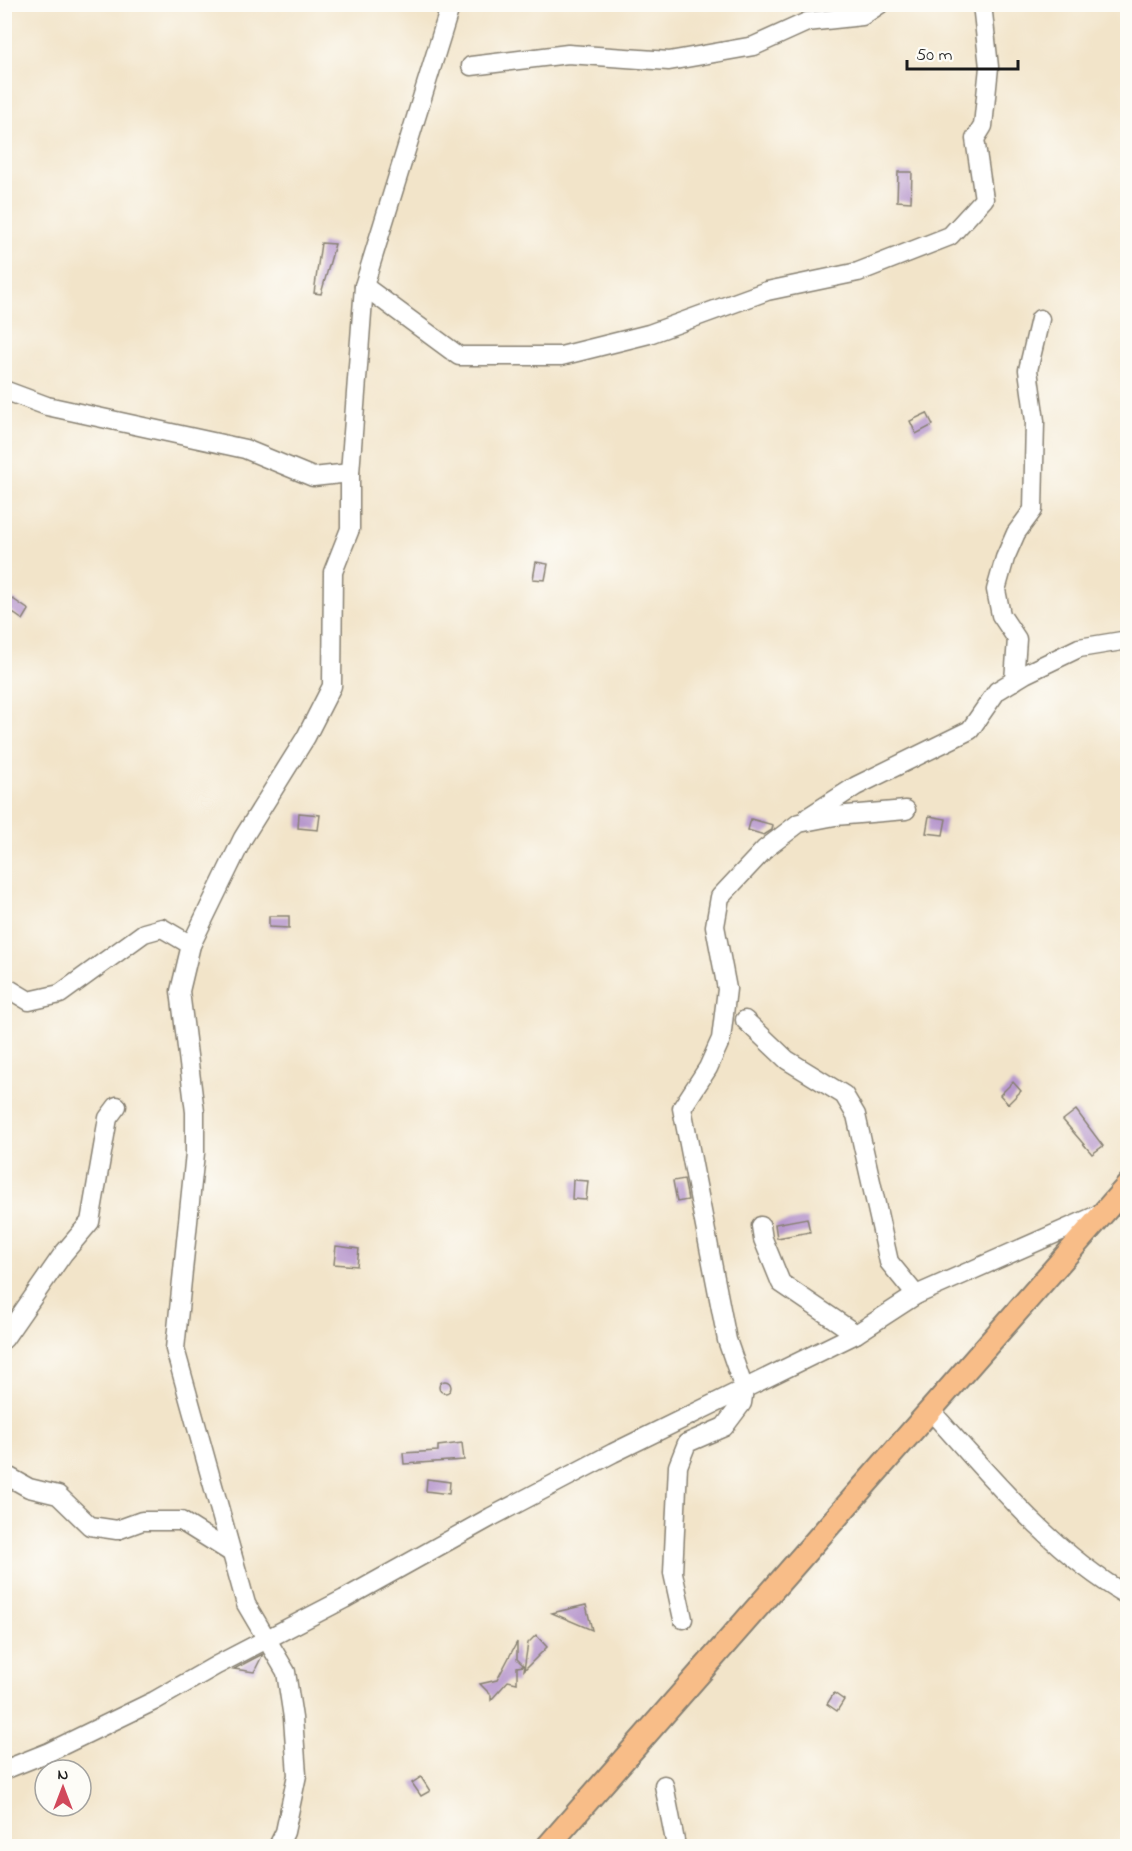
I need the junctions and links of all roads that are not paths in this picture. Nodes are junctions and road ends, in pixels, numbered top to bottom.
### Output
1 (451, 4) edge
2 (880, 4) edge
3 (982, 4) edge
4 (471, 66) dead end
5 (364, 286) junction
6 (1040, 318) dead end
7 (4, 390) edge
8 (350, 473) junction
9 (1128, 640) edge
10 (1014, 681) junction
11 (906, 810) dead end
12 (799, 823) junction
13 (191, 945) junction
14 (4, 986) edge
15 (745, 1020) dead end
16 (117, 1106) dead end
17 (1128, 1185) edge
18 (1104, 1212) junction
19 (761, 1226) dead end
20 (916, 1295) junction
21 (856, 1334) junction
22 (4, 1339) edge
23 (744, 1389) junction
24 (930, 1410) junction
25 (4, 1474) edge
26 (232, 1553) junction
27 (1128, 1596) edge
28 (683, 1619) dead end
29 (266, 1638) junction
30 (4, 1770) edge
31 (664, 1785) dead end
32 (278, 1846) edge
33 (548, 1846) edge
34 (676, 1846) edge

1 - 5 street
2 - 4 street
3 - 5 street
5 - 8 street
6 - 10 street
7 - 8 street
8 - 13 street
9 - 10 street
10 - 12 street
11 - 12 street
12 - 23 street
13 - 14 street
13 - 26 street
15 - 20 street
16 - 22 street
17 - 18 main road
18 - 20 street
18 - 24 main road
19 - 21 street
20 - 21 street
21 - 23 street
23 - 28 street
23 - 29 street
24 - 27 street
24 - 33 main road
25 - 26 street
26 - 29 street
29 - 30 street
29 - 32 street
31 - 34 street

